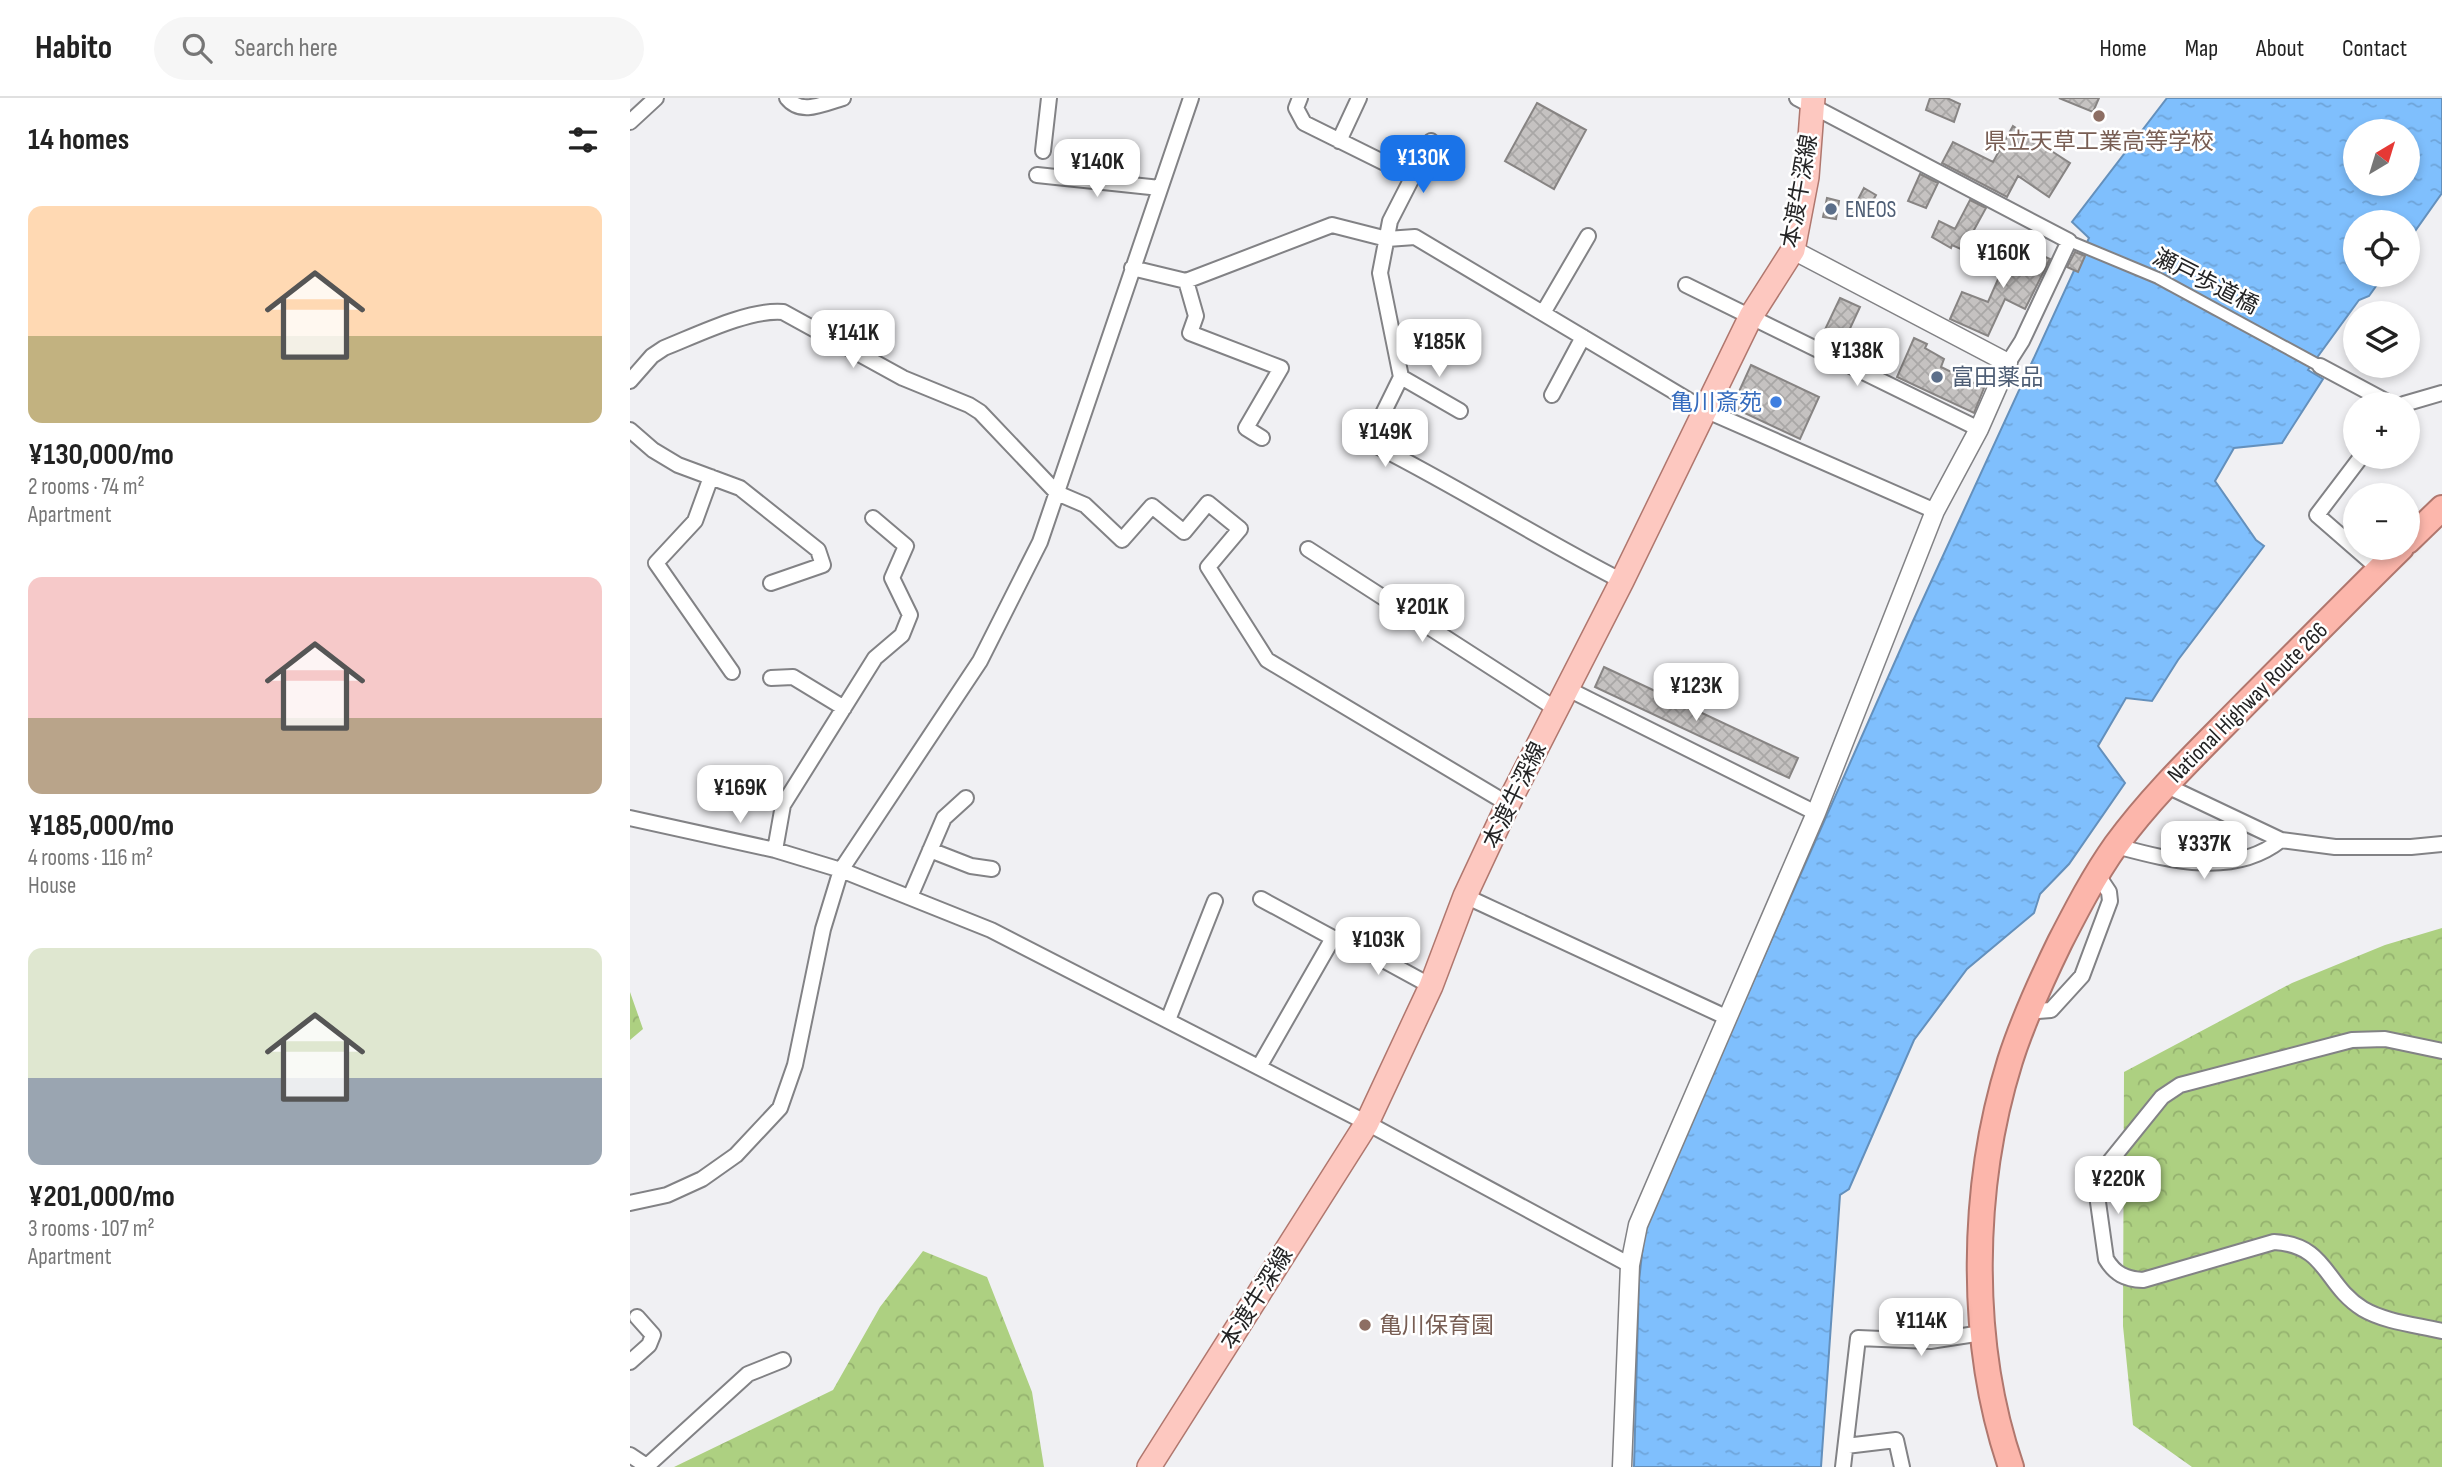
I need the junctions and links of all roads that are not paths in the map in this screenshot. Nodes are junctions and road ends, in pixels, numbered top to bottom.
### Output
1 (656, 98) edge
2 (787, 98) edge
3 (843, 98) edge
4 (1049, 98) edge
5 (1191, 98) edge
6 (1300, 98) edge
7 (1359, 98) edge
8 (1808, 101) edge
9 (630, 122) edge
10 (1339, 141) junction
11 (1432, 141) dead end
12 (1043, 151) dead end
13 (1037, 175) dead end
14 (1413, 177) junction
15 (1160, 188) junction
16 (1588, 236) dead end
17 (1387, 239) junction
18 (2069, 241) junction
19 (1793, 250) junction
20 (1132, 268) junction
21 (1186, 281) junction
22 (1686, 285) dead end
23 (1543, 313) junction
24 (1751, 316) junction
25 (1583, 337) junction
26 (2008, 363) junction
27 (2320, 366) joint
28 (1401, 377) junction
29 (630, 381) edge
30 (2369, 392) edge
31 (2442, 393) edge
32 (1552, 395) dead end
33 (2420, 399) edge
34 (1705, 410) junction
35 (1460, 411) dead end
36 (1979, 429) junction
37 (630, 430) edge
38 (1262, 438) dead end
39 (2352, 469) edge
40 (711, 477) junction
41 (1058, 493) junction
42 (2442, 508) edge
43 (1935, 511) junction
44 (873, 519) dead end
45 (2420, 529) edge
46 (1308, 549) dead end
47 (2388, 560) edge
48 (2379, 569) junction
49 (1622, 581) junction
50 (771, 583) dead end
51 (732, 671) dead end
52 (771, 678) dead end
53 (1566, 688) junction
54 (844, 708) junction
55 (1556, 709) junction
56 (2165, 785) junction
57 (966, 798) dead end
58 (1508, 804) junction
59 (1816, 813) junction
60 (630, 818) edge
61 (2281, 840) junction
62 (2442, 844) edge
63 (2116, 846) junction
64 (775, 850) junction
65 (930, 850) junction
66 (992, 869) dead end
67 (841, 870) junction
68 (2097, 874) junction
69 (1465, 896) junction
70 (910, 897) junction
71 (1261, 899) dead end
72 (1215, 901) dead end
73 (1333, 938) junction
74 (1431, 986) junction
75 (2029, 1008) junction
76 (1728, 1018) junction
77 (1168, 1020) junction
78 (2442, 1052) edge
79 (1259, 1067) junction
80 (1367, 1123) junction
81 (630, 1203) edge
82 (1630, 1265) junction
83 (637, 1317) dead end
84 (2442, 1331) edge
85 (1982, 1333) junction
86 (783, 1360) dead end
87 (630, 1362) edge
88 (1846, 1446) junction
89 (630, 1455) edge
90 (1154, 1465) edge
91 (647, 1467) edge
92 (1622, 1467) edge
93 (1843, 1467) edge
94 (1902, 1467) edge
95 (2011, 1467) edge

1 - 9 street
2 - 3 street
4 - 12 street
5 - 15 street
6 - 10 street
7 - 10 street
8 - 18 street
8 - 19 main road, 本渡牛深線
10 - 14 street
11 - 14 street
13 - 15 street
14 - 17 street
15 - 20 street
16 - 23 street
17 - 21 street
17 - 23 street
17 - 28 street
18 - 26 street
18 - 27 street, 瀬戸歩道橋
19 - 24 main road, 本渡牛深線
19 - 26 street
20 - 21 street
20 - 41 street
21 - 38 street
22 - 24 street
23 - 25 street
24 - 34 main road, 本渡牛深線
24 - 36 street
25 - 32 street
25 - 34 street
26 - 36 street
27 - 30 street
28 - 35 street
28 - 49 street
29 - 41 street
31 - 33 street
34 - 43 street
34 - 49 main road, 本渡牛深線
36 - 43 street
37 - 40 street
39 - 48 street
40 - 50 street
40 - 51 street
41 - 58 street
41 - 67 street
42 - 45 highway
43 - 59 street
44 - 54 street
46 - 55 street
47 - 48 highway, National Highway Route 266
48 - 56 highway, National Highway Route 266
49 - 53 main road, 本渡牛深線
52 - 54 street
53 - 55 main road, 本渡牛深線
53 - 59 street
54 - 64 street
55 - 58 main road, 本渡牛深線
56 - 61 street
56 - 63 highway, National Highway Route 266
57 - 65 street
58 - 69 main road, 本渡牛深線
59 - 76 street
60 - 64 street
61 - 62 street
61 - 63 street
63 - 68 highway, National Highway Route 266
64 - 67 street
65 - 66 street
65 - 70 street
67 - 70 street
67 - 81 street
68 - 75 highway, National Highway Route 266
68 - 75 street
69 - 74 main road, 本渡牛深線
69 - 76 street
70 - 77 street
71 - 73 street
72 - 77 street
73 - 74 street
73 - 79 street
74 - 80 main road, 本渡牛深線
75 - 85 highway, National Highway Route 266
76 - 82 street
77 - 79 street
78 - 84 street
79 - 80 street
80 - 82 street
80 - 90 main road, 本渡牛深線
82 - 92 street
83 - 87 street
85 - 88 street
85 - 95 highway, National Highway Route 266
86 - 91 street
88 - 93 street
88 - 94 street
89 - 91 street

